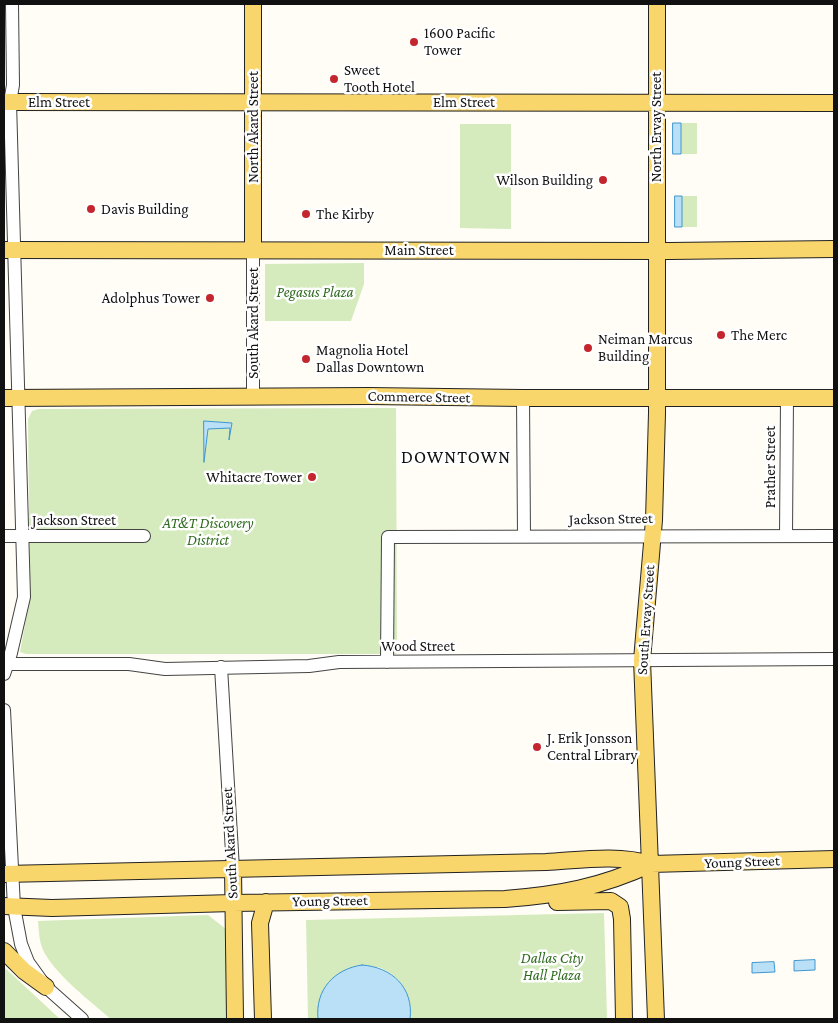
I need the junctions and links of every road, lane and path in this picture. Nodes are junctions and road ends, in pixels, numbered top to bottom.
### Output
1 (12, 4) edge
2 (254, 4) edge
3 (657, 4) edge
4 (6, 100) edge
5 (253, 102) junction
6 (656, 103) junction
7 (834, 103) edge
8 (834, 249) edge
9 (9, 250) edge
10 (253, 250) junction
11 (656, 251) junction
12 (252, 397) junction
13 (11, 398) edge
14 (523, 398) junction
15 (657, 398) junction
16 (787, 398) junction
17 (834, 398) edge
18 (652, 535) junction
19 (4, 536) edge
20 (23, 536) junction
21 (144, 536) dead end
22 (524, 536) junction
23 (786, 536) junction
24 (834, 536) edge
25 (834, 659) edge
26 (642, 660) junction
27 (386, 662) junction
28 (5, 667) edge
29 (220, 667) junction
30 (4, 710) edge
31 (834, 859) edge
32 (651, 864) junction
33 (233, 869) junction
34 (8, 874) edge
35 (505, 898) junction
36 (233, 902) junction
37 (266, 902) junction
38 (9, 907) edge
39 (4, 951) edge
40 (46, 987) junction
41 (82, 1019) edge
42 (235, 1019) edge
43 (263, 1019) edge
44 (624, 1019) edge
45 (656, 1019) edge

1 - 4 street
2 - 5 main road, North Akard Street
3 - 6 main road, North Ervay Street
4 - 5 main road, Elm Street
4 - 9 street
5 - 6 main road, Elm Street
5 - 10 main road, North Akard Street
6 - 7 main road, Elm Street
6 - 11 main road, North Ervay Street
8 - 11 main road, Main Street
9 - 10 main road, Main Street
9 - 13 street
10 - 11 main road, Main Street
10 - 12 street, South Akard Street
11 - 15 main road, South Ervay Street
12 - 13 main road, Commerce Street
12 - 14 main road, Commerce Street
13 - 20 street
14 - 15 main road, Commerce Street
14 - 22 street
15 - 16 main road, Commerce Street
15 - 18 main road, South Ervay Street
16 - 17 main road, Commerce Street
16 - 23 street, Prather Street
18 - 22 street, Jackson Street
18 - 23 street, Jackson Street
18 - 26 main road, South Ervay Street
19 - 20 street, Jackson Street
20 - 21 street, Jackson Street
20 - 28 street
22 - 27 street, Jackson Street
23 - 24 street, Jackson Street
25 - 26 street, Wood Street
26 - 27 street, Wood Street
26 - 32 main road, South Ervay Street
27 - 29 street, Wood Street
28 - 29 street, Wood Street
29 - 33 street, South Akard Street
30 - 34 street
31 - 32 main road, Young Street
32 - 33 main road, Young Street
32 - 35 main road, Young Street
32 - 45 main road, South Ervay Street
33 - 34 main road, Young Street
33 - 36 main road, South Akard Street
34 - 38 street
35 - 37 main road, Young Street
35 - 44 main road
36 - 37 main road, Young Street
36 - 38 main road, Young Street
36 - 42 main road, South Akard Street
37 - 43 main road
38 - 40 street
39 - 40 main road
40 - 41 street

